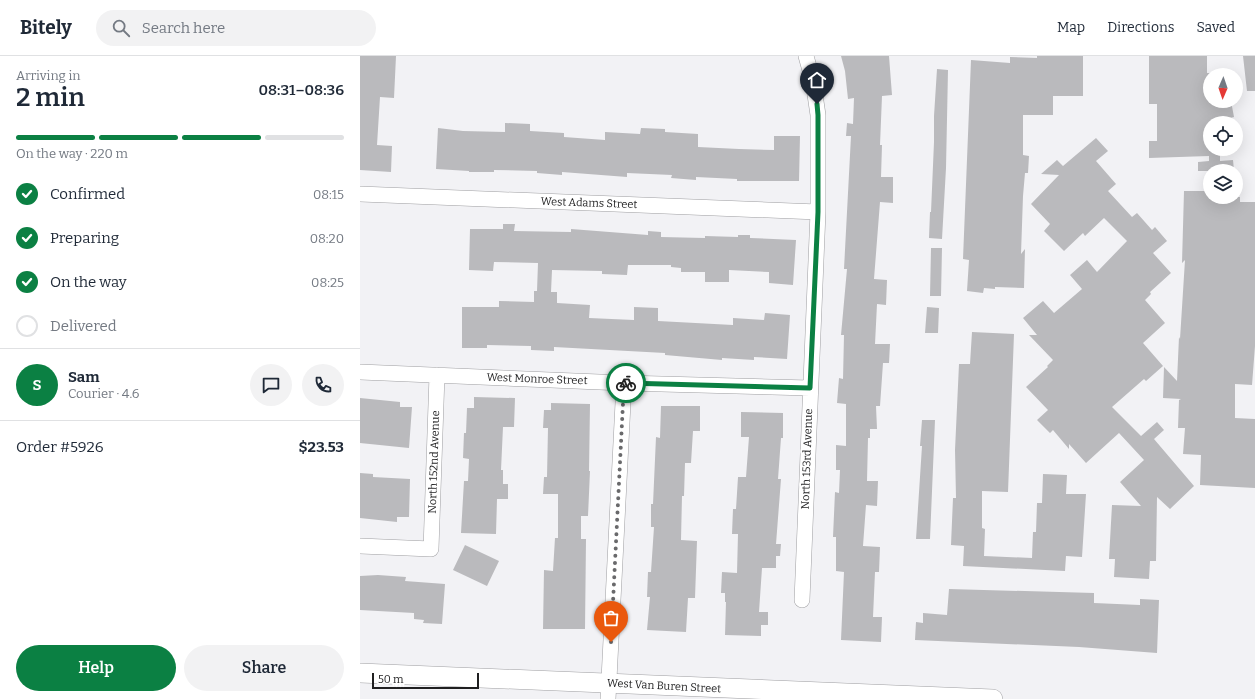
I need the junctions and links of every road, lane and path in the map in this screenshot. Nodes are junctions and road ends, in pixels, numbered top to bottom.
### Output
1 (806, 56) edge
2 (360, 194) edge
3 (818, 212) junction
4 (360, 372) edge
5 (437, 375) junction
6 (624, 383) junction
7 (810, 388) junction
8 (360, 546) edge
9 (802, 600) dead end
10 (360, 673) edge
11 (608, 691) edge
12 (993, 699) edge

1 - 3 street, North 153rd Avenue
2 - 3 street, West Adams Street
3 - 7 street, North 153rd Avenue
4 - 5 street, West Monroe Street
5 - 6 street, West Monroe Street
5 - 8 street, North 152nd Avenue
6 - 7 street, West Monroe Street
6 - 11 street
7 - 9 street, North 153rd Avenue
10 - 11 main road, West Van Buren Street
11 - 12 main road, West Van Buren Street

